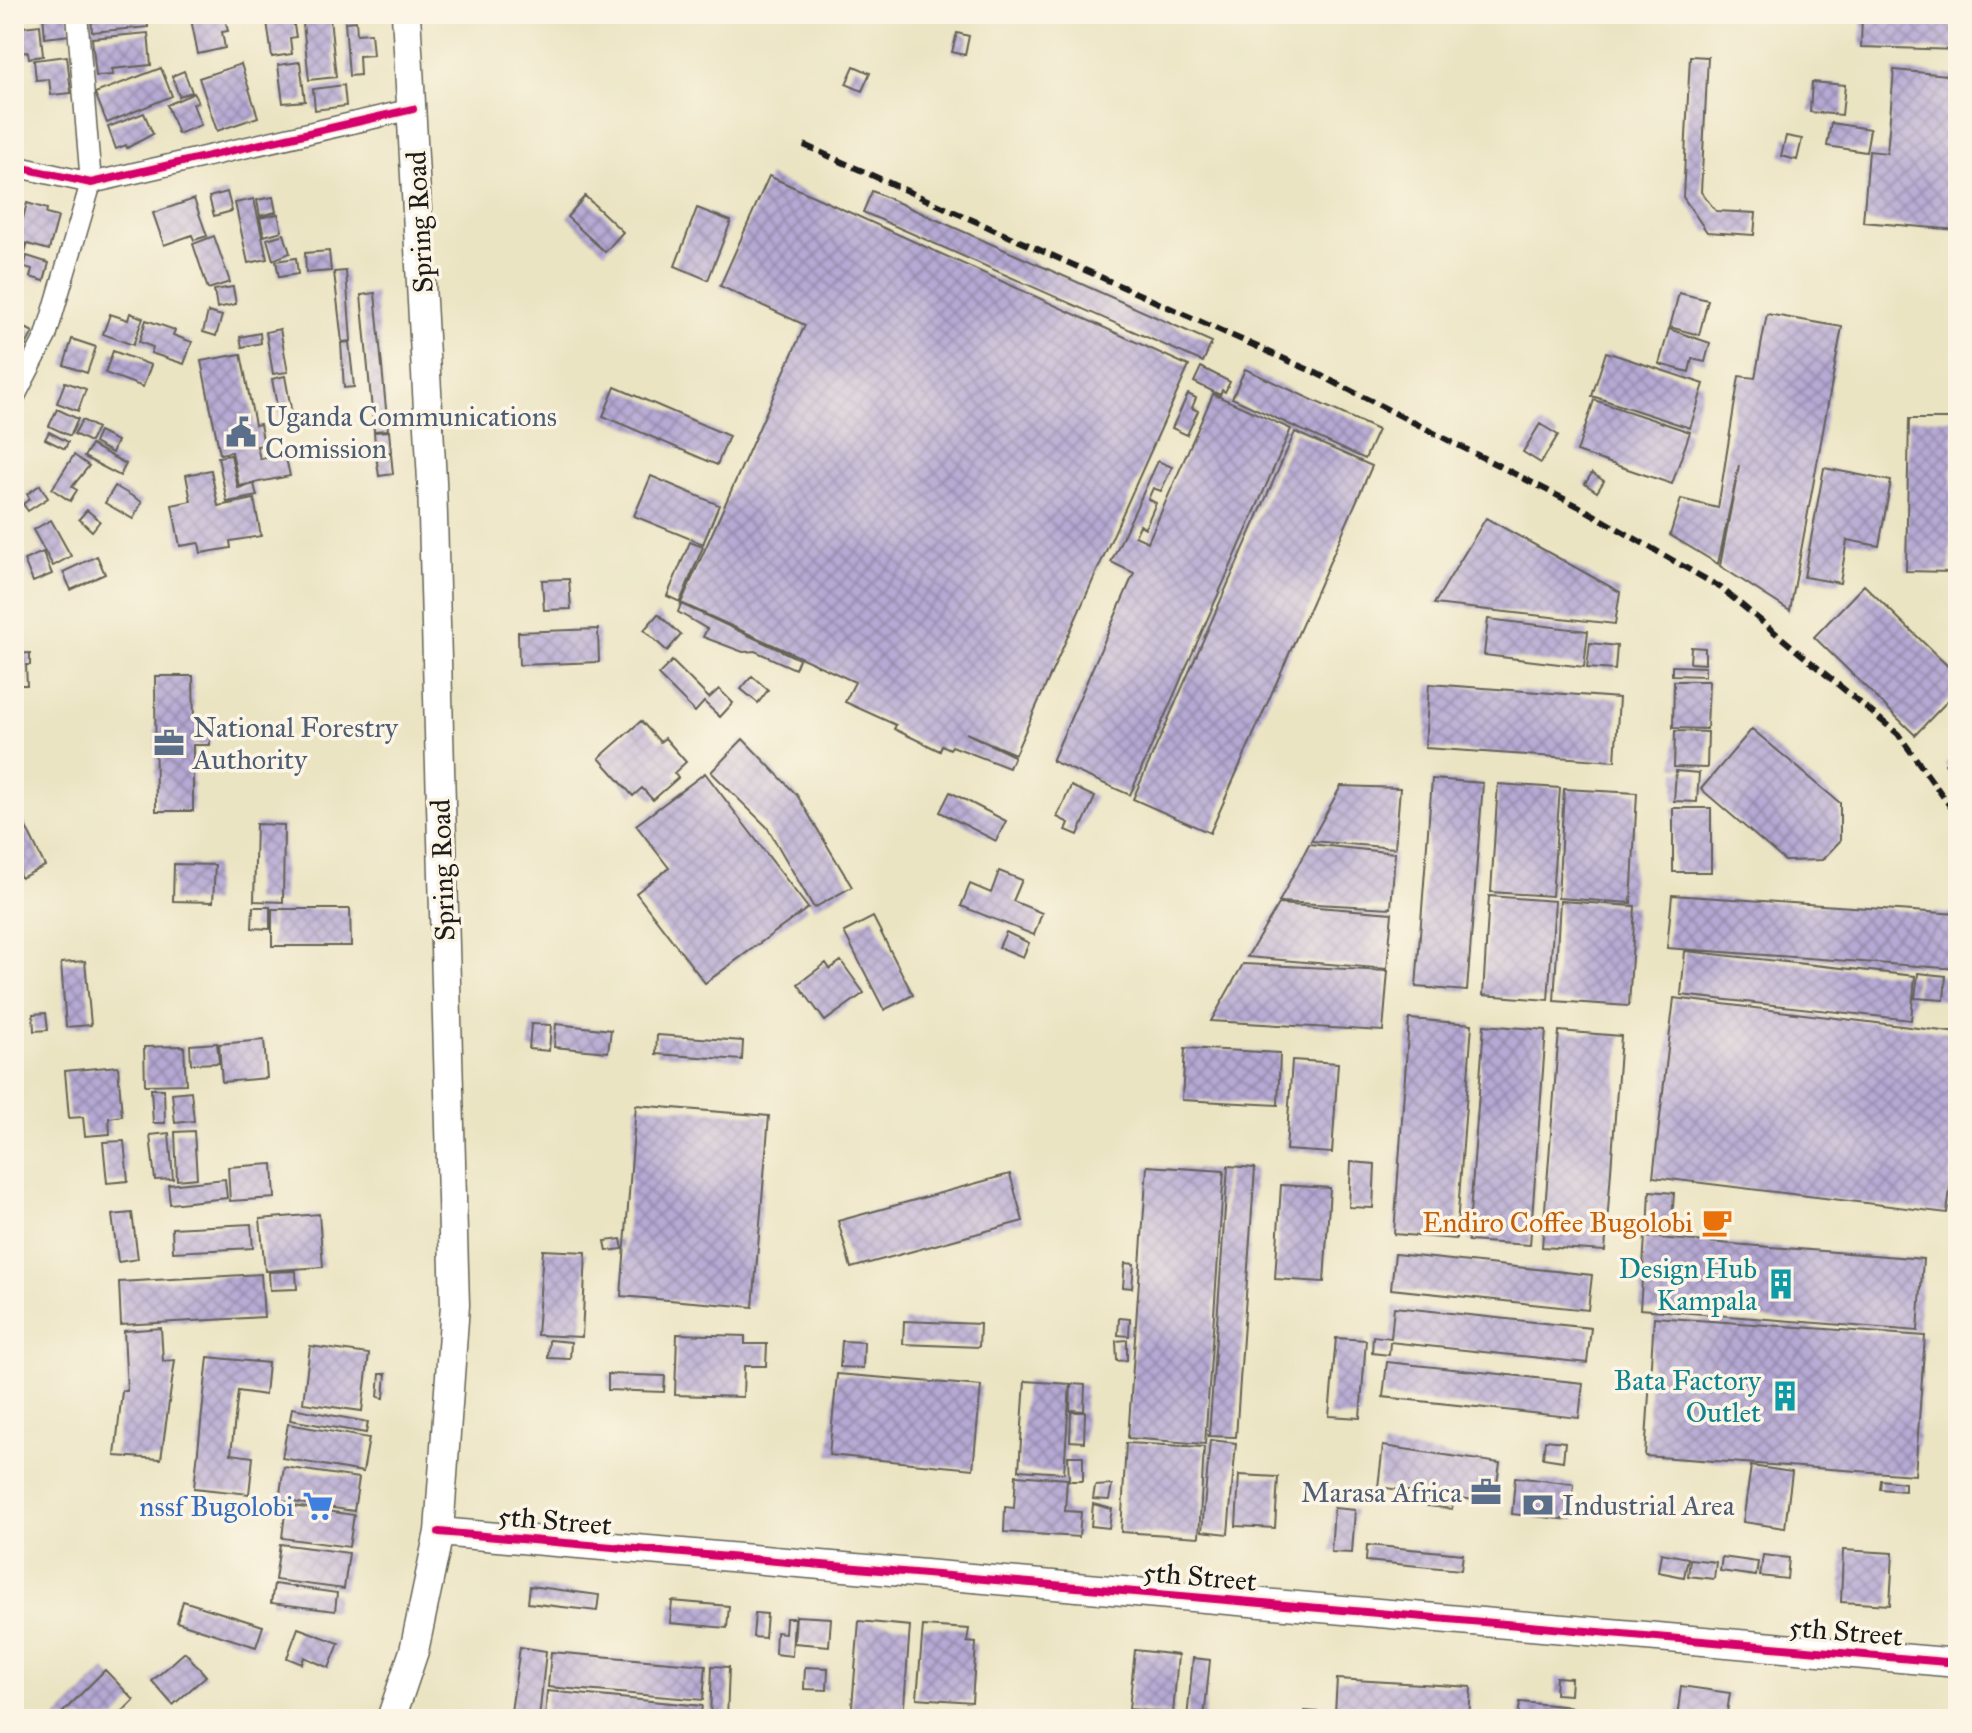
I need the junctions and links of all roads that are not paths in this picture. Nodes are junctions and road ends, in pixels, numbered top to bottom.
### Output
1 (77, 14) edge
2 (406, 14) edge
3 (413, 109) junction
4 (14, 166) edge
5 (91, 183) junction
6 (14, 398) edge
7 (439, 1532) junction
8 (1958, 1663) edge
9 (391, 1719) edge

1 - 5 street
2 - 3 main road, Spring Road
3 - 5 street
3 - 7 main road, Spring Road
4 - 5 street
5 - 6 street
7 - 8 main road, 5th Street
7 - 9 main road, Spring Road

